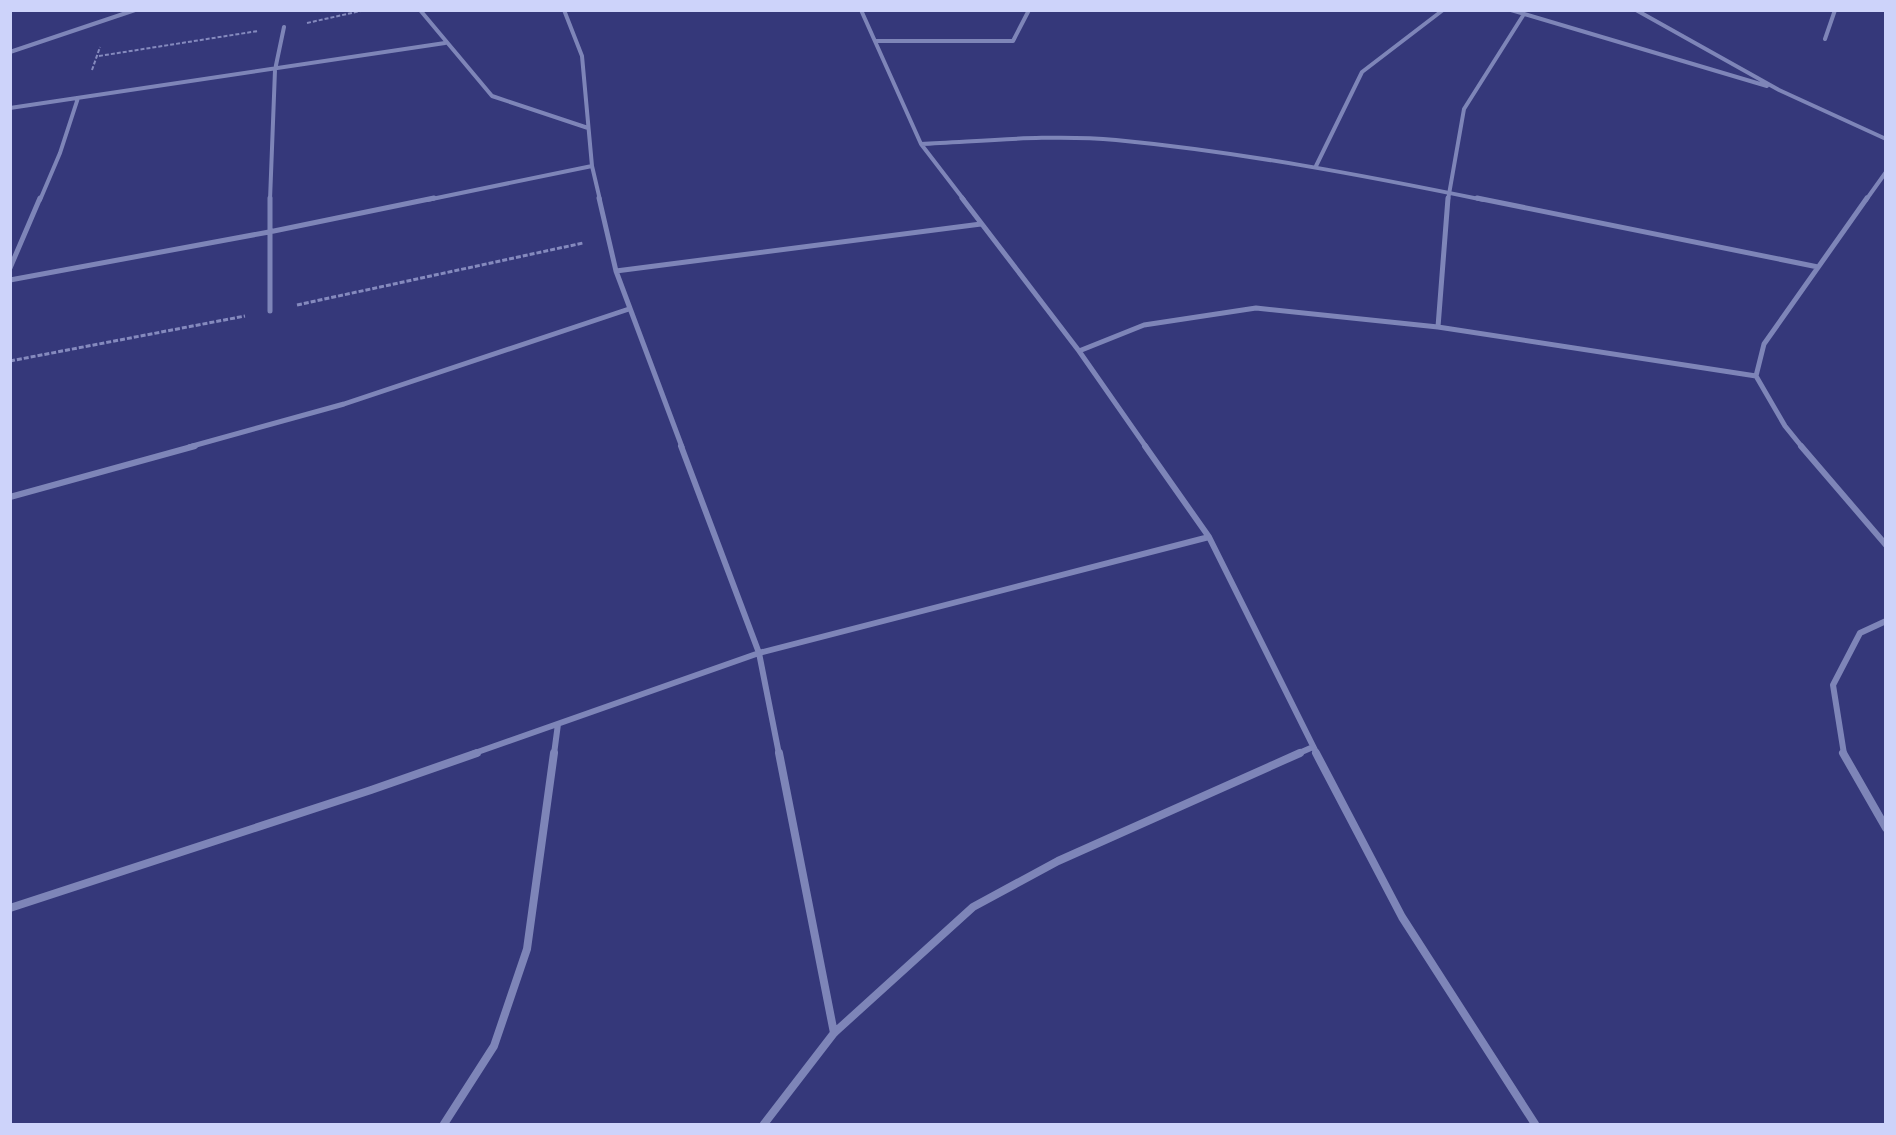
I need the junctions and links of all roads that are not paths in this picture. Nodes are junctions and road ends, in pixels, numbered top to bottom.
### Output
1 (135, 10) edge
2 (420, 10) edge
3 (564, 10) edge
4 (861, 10) edge
5 (1029, 10) edge
6 (1443, 10) edge
7 (1511, 10) edge
8 (1636, 10) edge
9 (1835, 10) edge
10 (1524, 14) junction
11 (284, 27) road end
12 (1825, 39) dead end
13 (875, 41) junction
14 (445, 43) junction
15 (10, 52) edge
16 (275, 70) junction
17 (1779, 90) junction
18 (78, 98) junction
19 (10, 108) edge
20 (588, 128) junction
21 (1886, 139) edge
22 (921, 144) junction
23 (592, 166) junction
24 (1316, 166) junction
25 (1886, 172) edge
26 (1449, 195) junction
27 (981, 224) junction
28 (269, 232) junction
29 (1818, 267) junction
30 (10, 268) edge
31 (616, 272) junction
32 (10, 280) edge
33 (629, 309) junction
34 (270, 311) road end
35 (1438, 327) junction
36 (1079, 351) junction
37 (1756, 376) junction
38 (10, 497) edge
39 (1209, 537) junction
40 (1886, 545) edge
41 (1886, 621) edge
42 (759, 653) junction
43 (558, 724) junction
44 (1313, 747) junction
45 (1886, 828) edge
46 (10, 908) edge
47 (834, 1033) junction
48 (444, 1125) edge
49 (764, 1125) edge
50 (1535, 1125) edge

1 - 15 street
2 - 14 street
3 - 20 street
4 - 13 street
5 - 13 street
6 - 24 street
7 - 10 street
8 - 17 street
9 - 12 street
10 - 17 street
10 - 26 street
11 - 16 street
13 - 22 street
14 - 16 street
14 - 20 street
16 - 18 street
16 - 28 street
17 - 21 street
18 - 19 street
18 - 30 street
20 - 23 street
22 - 24 street
22 - 27 street
23 - 28 street
23 - 31 street
24 - 26 street
25 - 29 street
26 - 29 street
26 - 35 street
27 - 31 street
27 - 36 street
28 - 32 street
28 - 34 street
29 - 37 street
31 - 33 street
33 - 38 street
33 - 42 street
35 - 36 street
35 - 37 street
36 - 39 street
37 - 40 street
39 - 42 street
39 - 44 street
41 - 45 street
42 - 43 street
42 - 47 street
43 - 46 street
43 - 48 street
44 - 47 street
44 - 50 street
47 - 49 street

